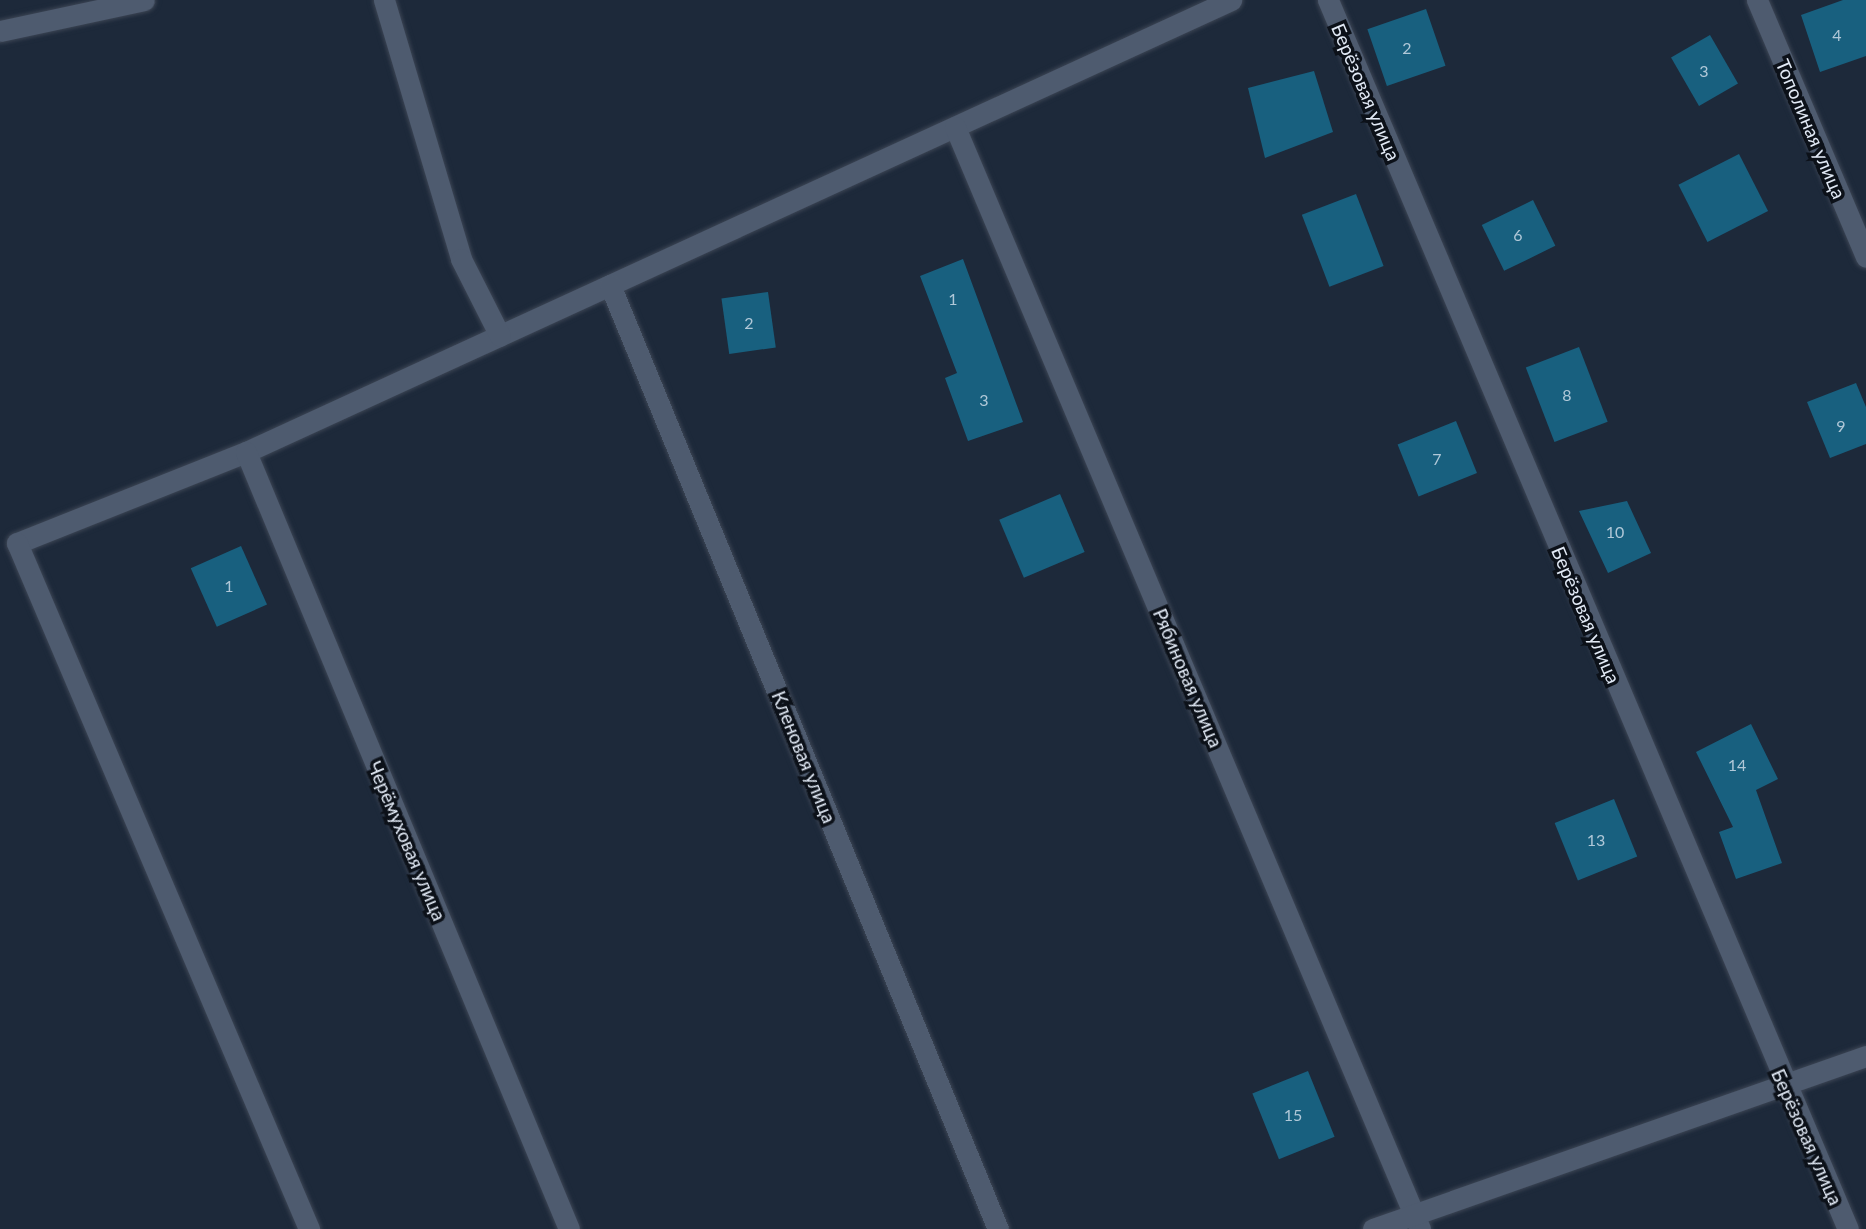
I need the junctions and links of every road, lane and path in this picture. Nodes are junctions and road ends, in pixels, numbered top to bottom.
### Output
1 (144, 0) edge
2 (384, 0) edge
3 (1231, 0) edge
4 (1328, 0) edge
5 (1757, 0) edge
6 (0, 31) edge
7 (955, 127) junction
8 (1866, 257) edge
9 (610, 285) junction
10 (500, 336) junction
11 (246, 452) junction
12 (1866, 1056) edge
13 (1785, 1087) junction
14 (1417, 1222) edge
15 (309, 1229) edge
16 (569, 1229) edge
17 (998, 1229) edge
18 (1373, 1229) edge
19 (1848, 1229) edge

1 - 6 street
2 - 10 street
3 - 7 street
4 - 13 street, Берёзовая улица
5 - 8 street, Тополиная улица
7 - 9 street
7 - 14 street, Рябиновая улица
9 - 10 street
9 - 17 street, Кленовая улица
10 - 11 street
11 - 15 street
11 - 16 street, Черёмуховая улица
12 - 13 street
13 - 14 street
13 - 19 street, Берёзовая улица
14 - 18 street

